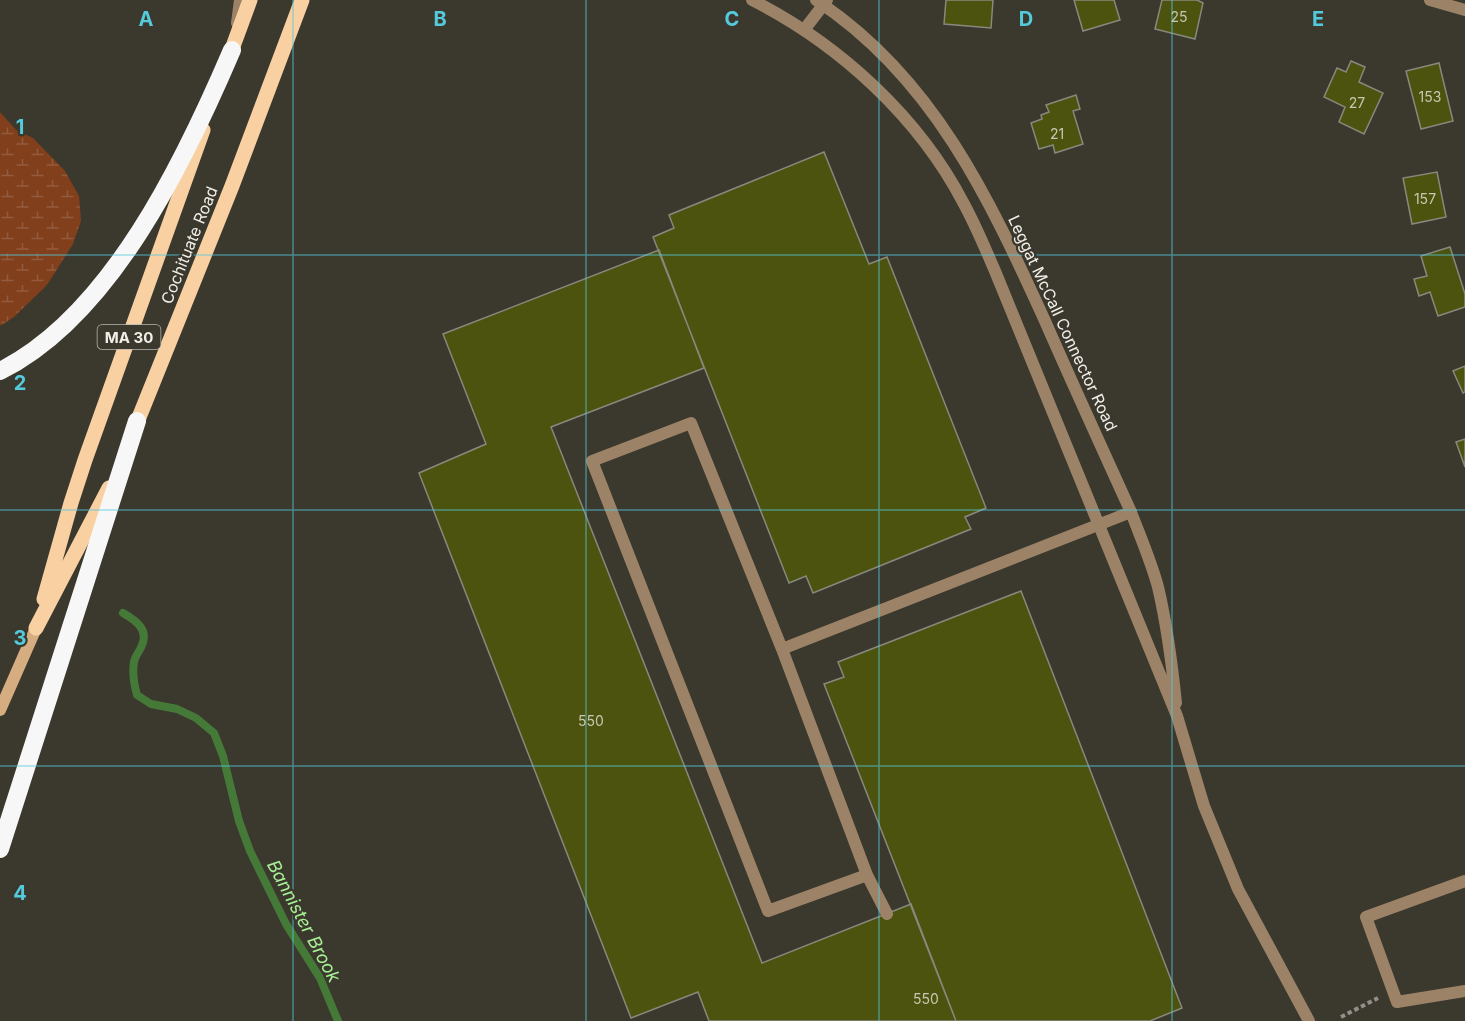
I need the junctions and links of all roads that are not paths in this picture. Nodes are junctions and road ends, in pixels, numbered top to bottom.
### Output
1 (240, 0) edge
2 (250, 0) edge
3 (302, 0) edge
4 (752, 0) edge
5 (1430, 0) edge
6 (822, 2) edge
7 (1465, 10) edge
8 (804, 30) junction
9 (232, 50) junction
10 (0, 371) edge
11 (137, 422) junction
12 (1131, 512) junction
13 (1099, 524) junction
14 (36, 628) junction
15 (782, 649) junction
16 (0, 710) edge
17 (1177, 716) junction
18 (0, 849) edge
19 (867, 875) junction
20 (1465, 881) edge
21 (887, 914) dead end
22 (1465, 991) edge
23 (1309, 1021) edge

1 - 9 street
2 - 9 main road, Cochituate Road / MA 30
3 - 11 main road, Cochituate Road / MA 30
4 - 8 street, Leggat McCall Connector Road
5 - 7 street
6 - 8 street
6 - 12 street, Leggat McCall Connector Road
8 - 13 street, Leggat McCall Connector Road
9 - 10 highway
9 - 14 main road, Cochituate Road / MA 30
11 - 14 main road, Cochituate Road / MA 30
11 - 18 highway
12 - 13 street
12 - 17 street, Leggat McCall Connector Road
13 - 15 street
13 - 17 street, Leggat McCall Connector Road
14 - 16 main road, Cochituate Road / MA 30
15 - 19 street
15 - 19 street
17 - 23 street, Leggat McCall Connector Road
19 - 21 street
20 - 22 street

